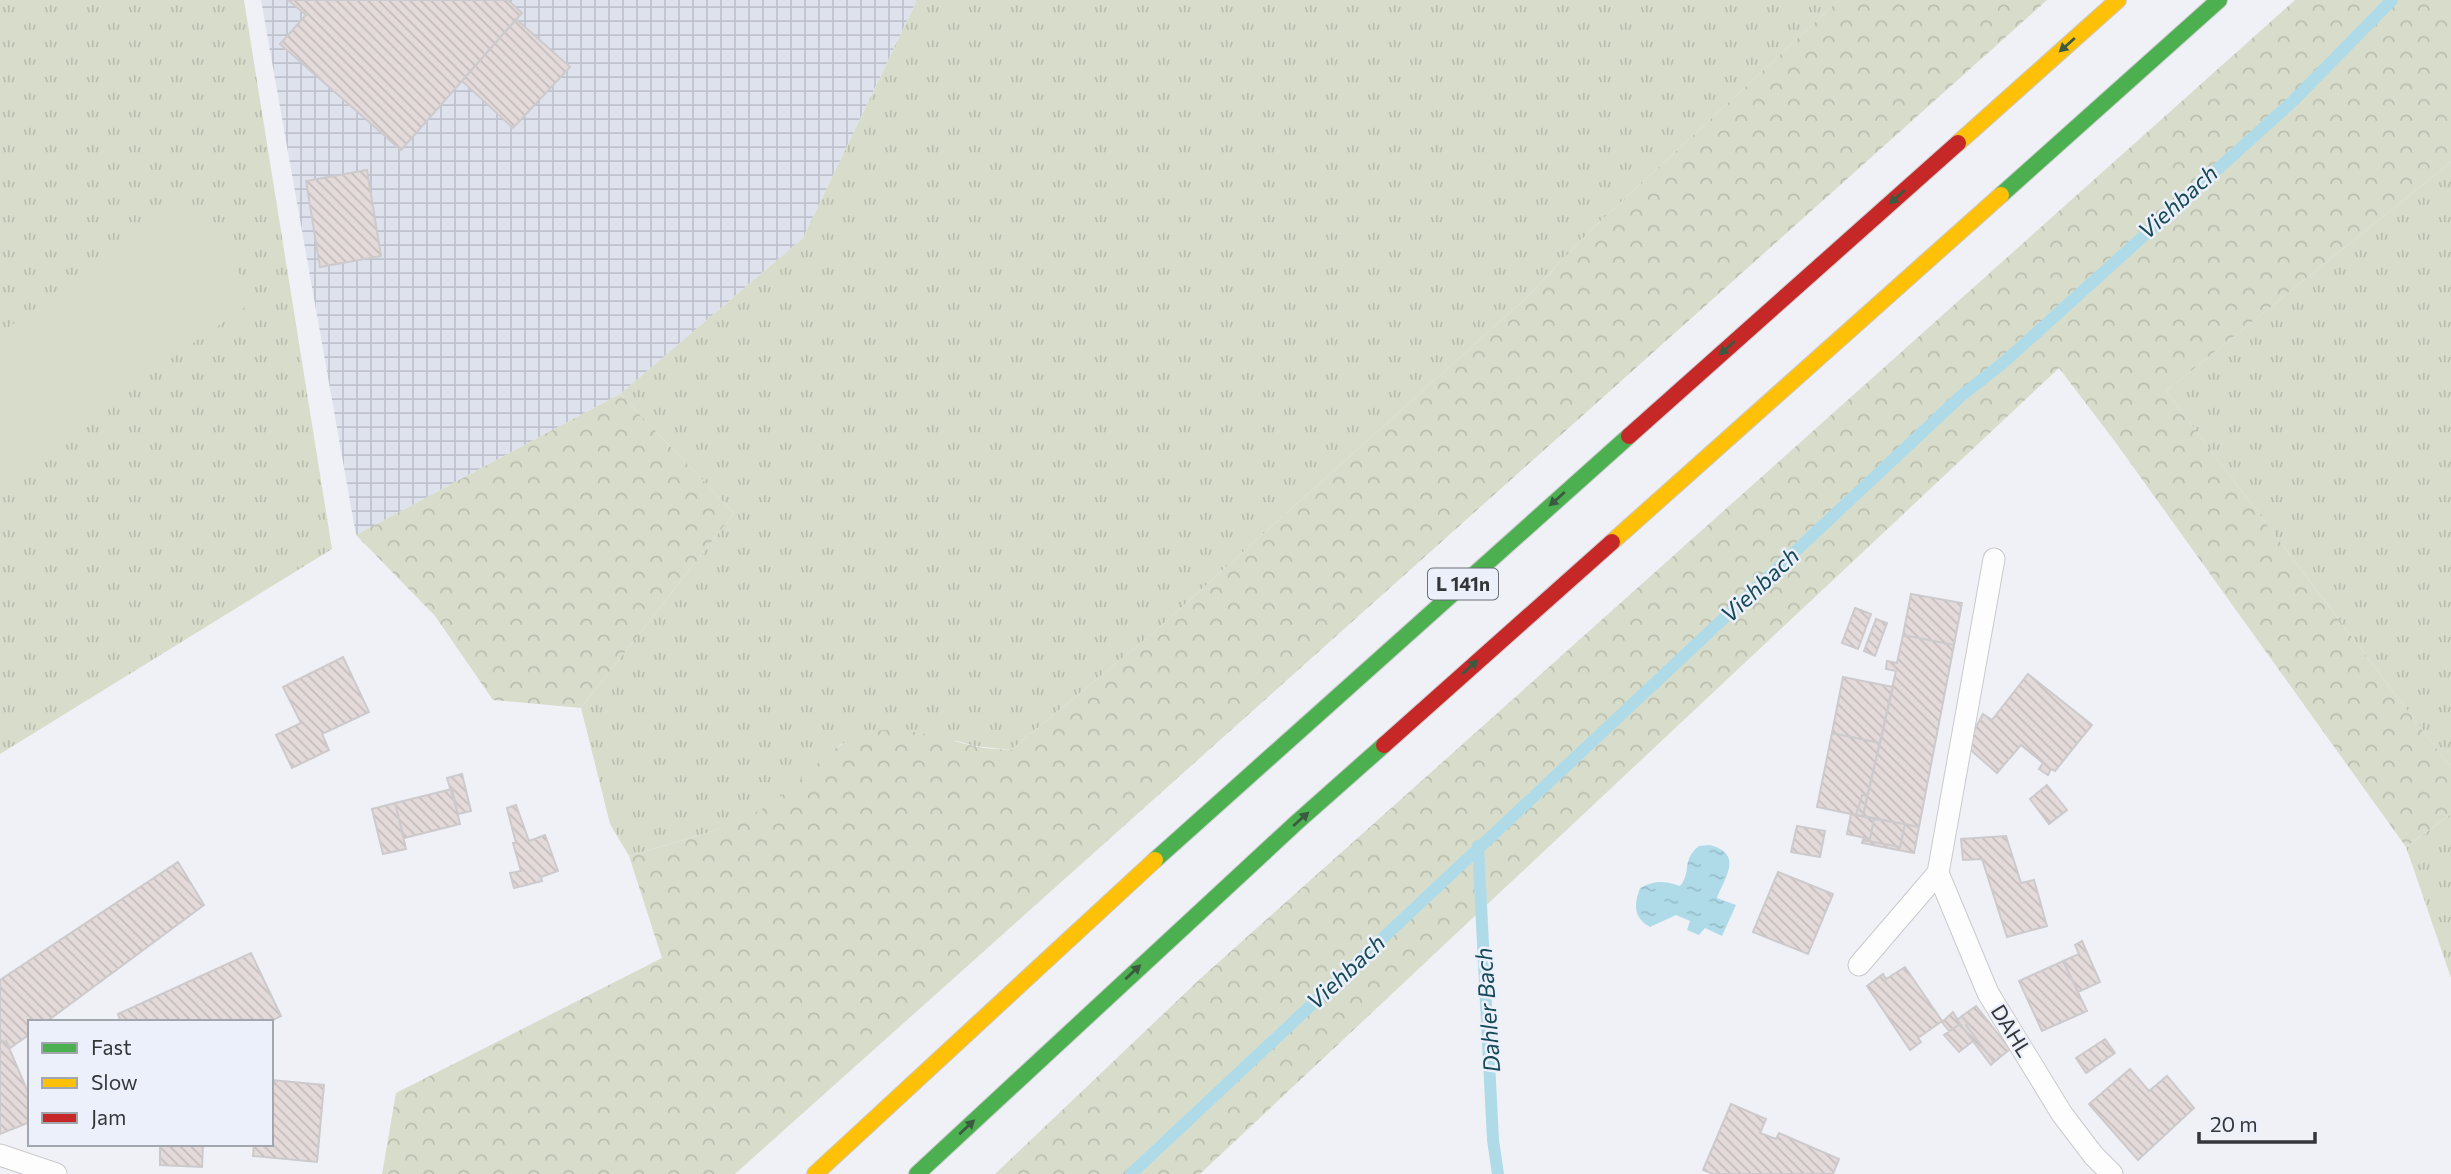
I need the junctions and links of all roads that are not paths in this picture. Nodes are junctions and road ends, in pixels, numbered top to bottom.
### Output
1 (2118, 0) edge
2 (2219, 0) edge
3 (1994, 559) dead end
4 (1938, 873) junction
5 (1860, 965) dead end
6 (0, 1155) edge
7 (56, 1174) edge
8 (815, 1174) edge
9 (917, 1174) edge
10 (2112, 1174) edge

1 -> 8 highway, L 141n
9 -> 2 highway
3 - 4 lane
4 - 5 lane
4 - 10 lane, DAHL
6 - 7 lane

